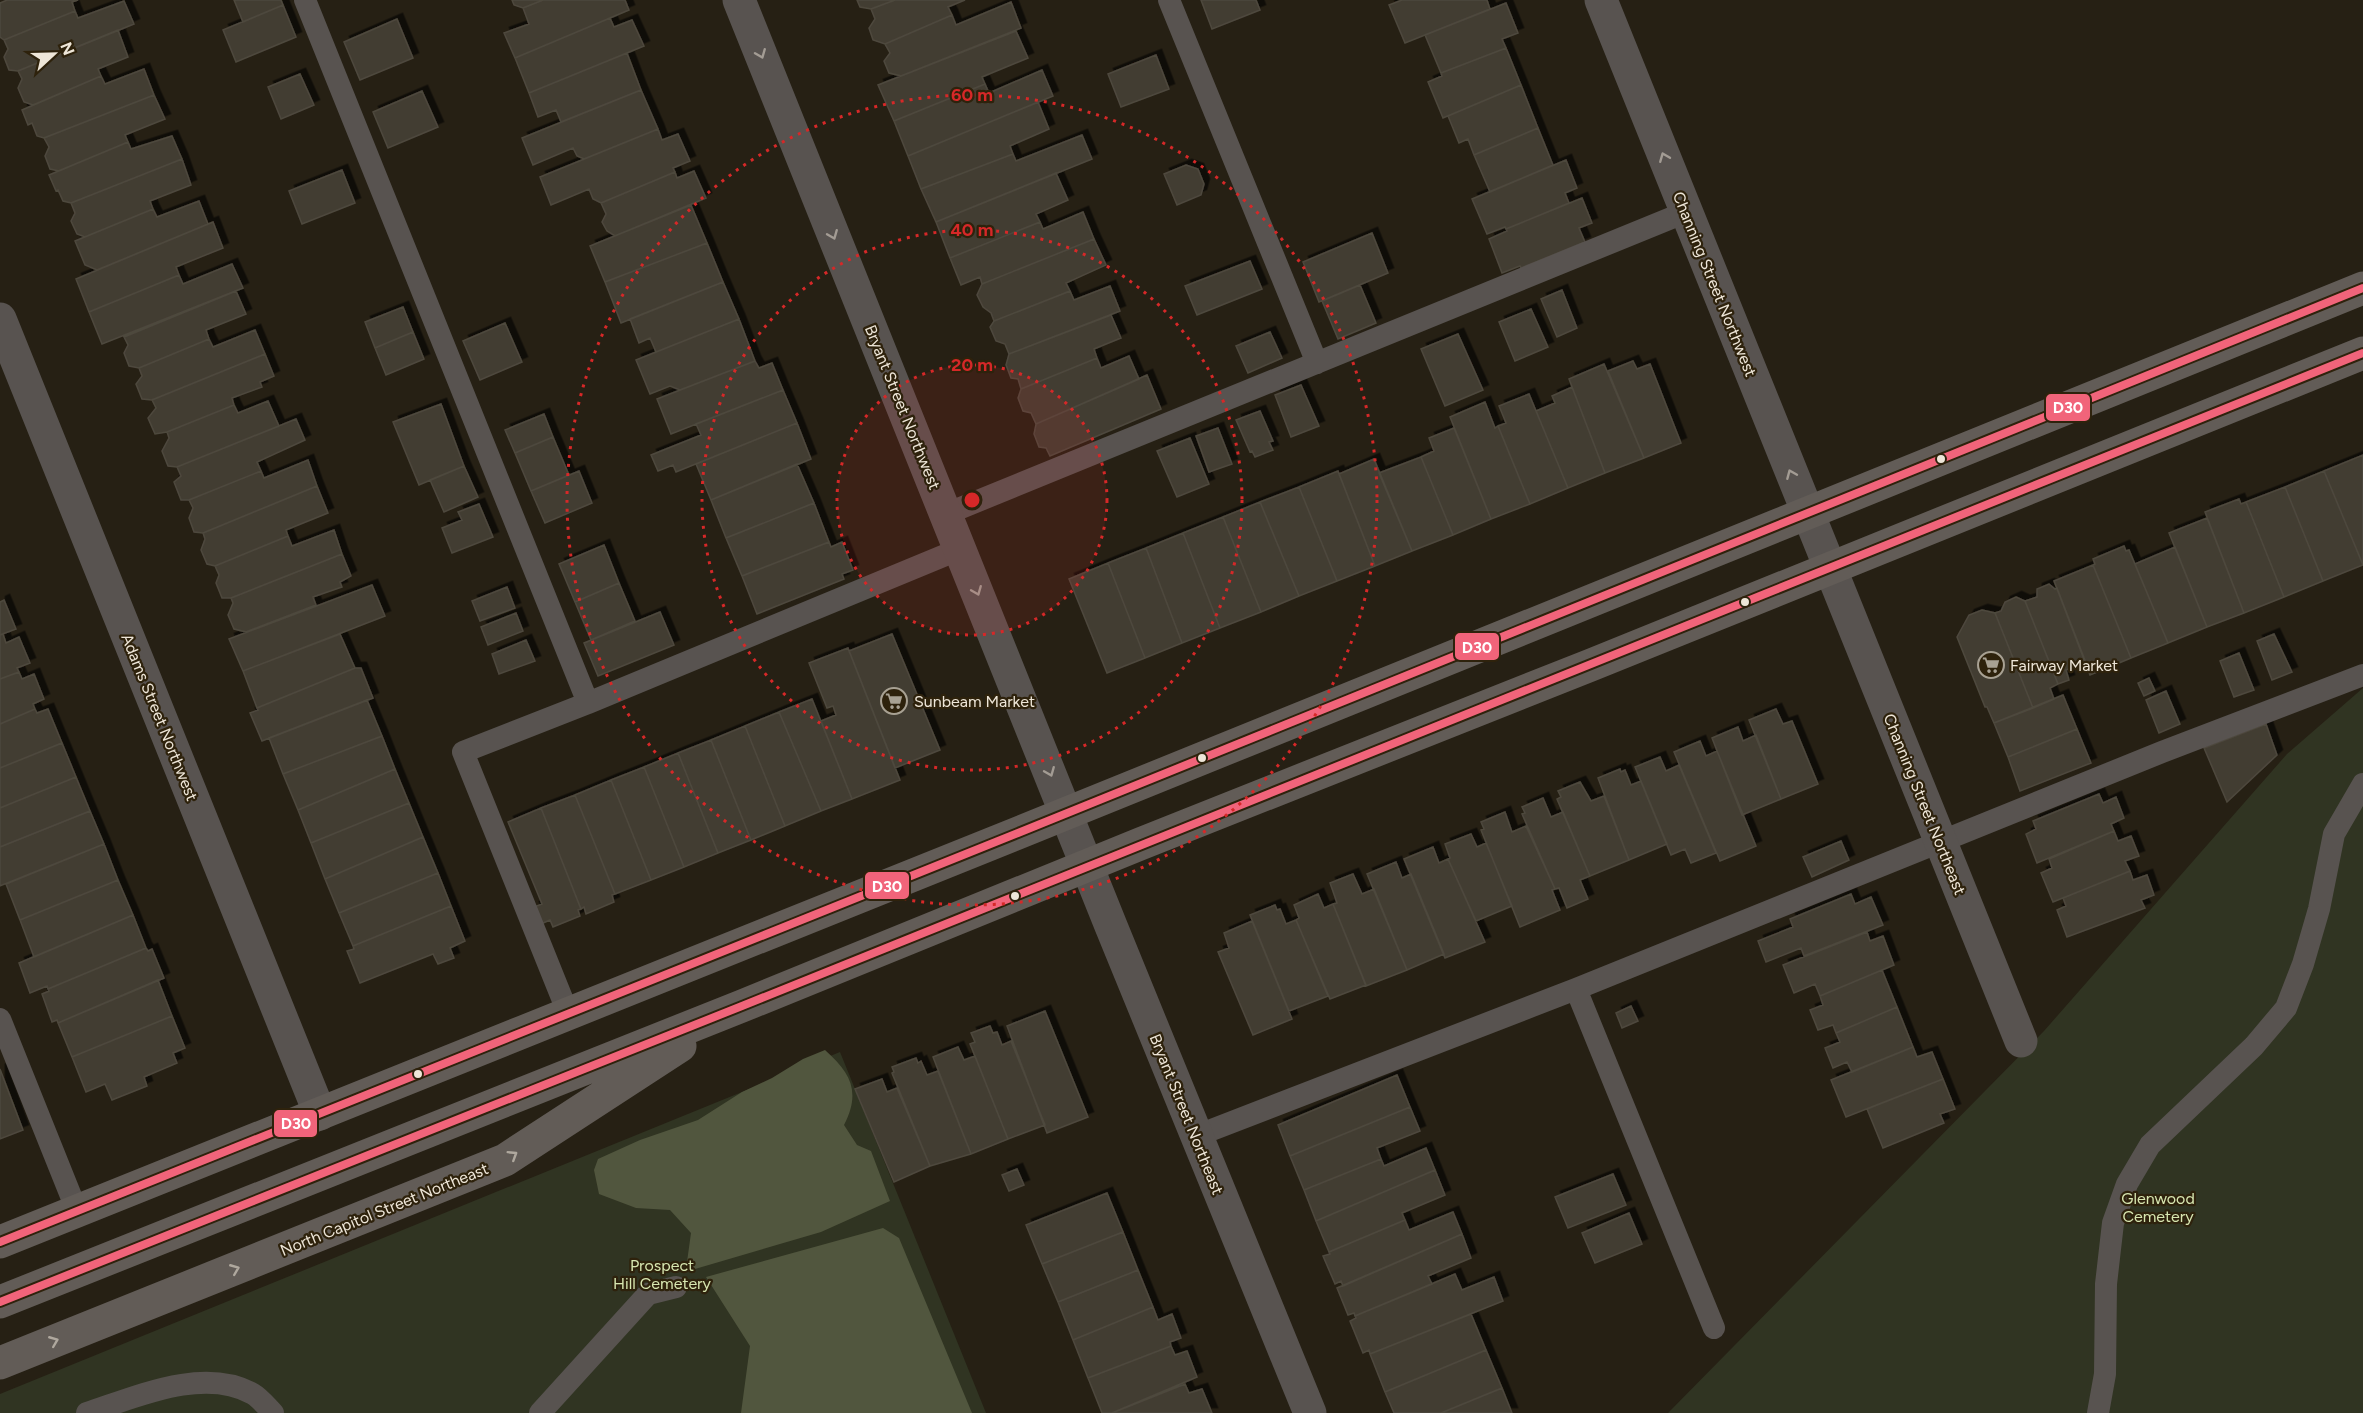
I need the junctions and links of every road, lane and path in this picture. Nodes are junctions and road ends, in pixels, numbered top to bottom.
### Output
1 (306, 0) edge
2 (739, 0) edge
3 (1169, 0) edge
4 (1601, 0) edge
5 (1686, 212) junction
6 (2363, 288) edge
7 (0, 319) edge
8 (2363, 353) edge
9 (1317, 363) junction
10 (1807, 512) junction
11 (946, 514) junction
12 (960, 549) junction
13 (1829, 567) junction
14 (2363, 675) edge
15 (588, 703) junction
16 (2363, 784) edge
17 (1067, 814) junction
18 (1940, 841) junction
19 (1086, 865) junction
20 (1576, 989) junction
21 (742, 1006) junction
22 (568, 1013) junction
23 (0, 1019) edge
24 (2021, 1041) dead end
25 (320, 1114) junction
26 (1196, 1136) junction
27 (77, 1211) junction
28 (0, 1242) edge
29 (676, 1287) dead end
30 (0, 1302) edge
31 (1714, 1328) dead end
32 (0, 1363) edge
33 (87, 1413) edge
34 (273, 1413) edge
35 (540, 1413) edge
36 (1310, 1413) edge
37 (2098, 1413) edge

1 - 15 lane
2 -> 11 street, Bryant Street Northwest
3 - 9 lane
5 -> 4 street, Channing Street Northwest
5 - 9 lane
10 -> 5 street, Channing Street Northwest
6 - 10 main road
7 - 25 street, Adams Street Northwest
8 - 13 main road, North Capitol Street Northeast
9 - 11 lane
10 - 13 street, Channing Street Northwest
10 - 17 main road
11 - 12 street, Bryant Street Northwest
12 - 15 lane
12 -> 17 street, Bryant Street Northwest
13 - 18 street, Channing Street Northeast
13 - 19 main road, North Capitol Street Northeast
14 - 18 lane
15 - 22 lane
16 - 37 lane
17 - 19 street, Bryant Street Northeast
17 - 22 main road
18 - 20 lane
18 - 24 street, Channing Street Northeast
19 - 21 main road, North Capitol Street Northeast
19 - 26 street, Bryant Street Northeast
20 - 26 lane
20 - 31 lane
21 - 30 main road, North Capitol Street Northeast
32 -> 21 main road, North Capitol Street Northeast
22 - 25 main road
23 - 27 lane
25 - 27 main road
26 - 36 street, Bryant Street Northeast
27 - 28 main road
29 - 35 lane
33 - 34 lane

